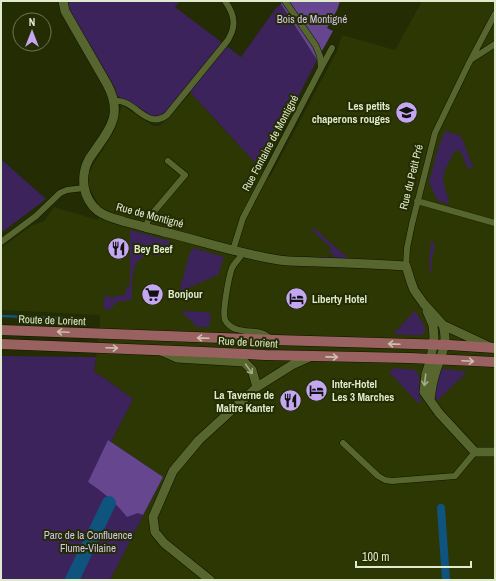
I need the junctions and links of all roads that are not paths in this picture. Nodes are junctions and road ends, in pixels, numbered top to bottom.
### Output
1 (63, 1) edge
2 (225, 1) edge
3 (285, 1) edge
4 (495, 14) edge
5 (495, 44) edge
6 (332, 48) dead end
7 (470, 60) junction
8 (321, 68) junction
9 (114, 101) junction
10 (168, 162) dead end
11 (84, 188) junction
12 (417, 201) junction
13 (495, 223) edge
14 (146, 227) junction
15 (1, 242) edge
16 (233, 250) junction
17 (242, 253) junction
18 (406, 266) junction
19 (424, 304) junction
20 (443, 325) junction
21 (1, 330) edge
22 (102, 334) joint
23 (275, 340) junction
24 (1, 344) edge
25 (433, 345) junction
26 (445, 345) junction
27 (493, 348) edge
28 (160, 350) junction
29 (312, 356) junction
30 (436, 359) junction
31 (495, 362) edge
32 (257, 388) junction
33 (343, 443) dead end
34 (475, 452) junction
35 (495, 452) edge
36 (210, 580) edge

1 - 9 street, Rue de Montigné
2 - 9 street
3 - 8 street
4 - 7 street, Rue du Petit Pré
5 - 7 street
6 - 8 street, Rue Fontaine de Montigné
7 - 12 street, Rue du Petit Pré
8 - 16 street, Rue Fontaine de Montigné
9 - 11 street, Rue de Montigné
10 - 14 street
11 - 14 street, Rue de Montigné
11 - 15 street
12 - 13 street
12 - 18 street, Rue du Petit Pré
14 - 16 street, Rue de Montigné
16 - 17 street, Rue de Montigné
17 - 18 street, Rue de Montigné
17 - 23 street
18 - 19 street, Rue du Petit Pré
19 - 20 street, Rue du Petit Pré
19 - 25 street, Rue du Petit Pré
20 - 26 street
20 - 27 street, Rue du Petit Pré
22 -> 21 main road, Route de Lorient
23 -> 22 main road, Rue de Lorient
25 -> 23 main road, Rue de Lorient
24 -> 28 main road, Rue de Lorient
25 - 26 main road, Rue de Lorient
25 - 30 street
26 - 27 main road, Rue de Lorient
26 - 30 street
28 - 29 main road, Rue de Lorient
28 -> 32 street
29 -> 30 main road, Rue de Lorient
29 - 32 street
30 -> 31 main road, Rue de Lorient
30 - 34 street
32 - 36 street
33 - 34 street
34 - 35 street

